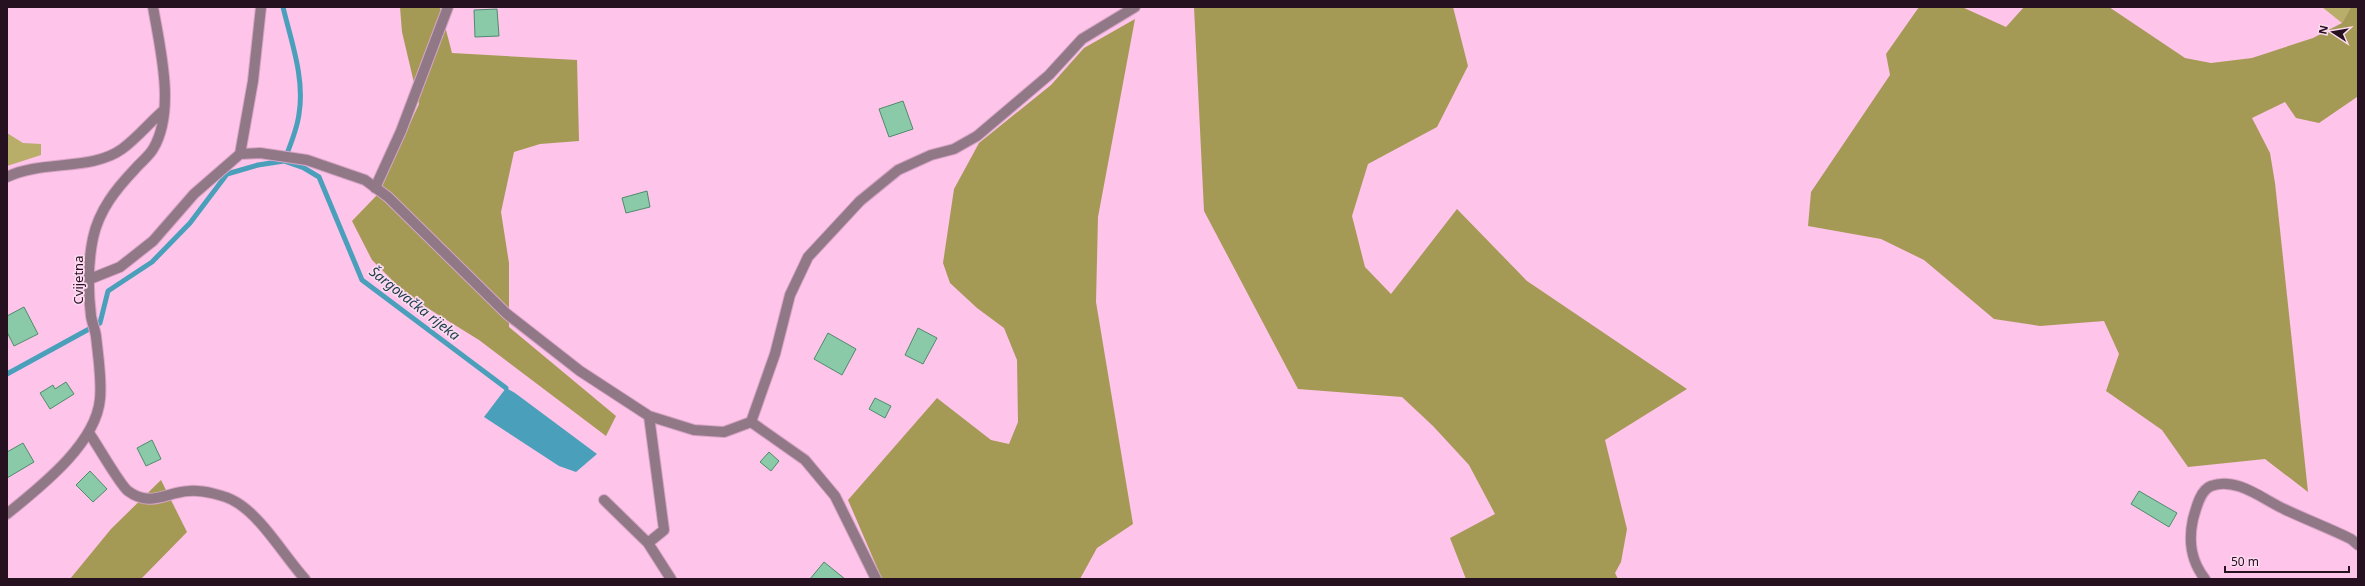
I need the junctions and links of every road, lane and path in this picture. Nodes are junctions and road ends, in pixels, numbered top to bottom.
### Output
1 (153, 7) edge
2 (261, 7) edge
3 (448, 7) edge
4 (1135, 7) edge
5 (164, 110) junction
6 (240, 154) junction
7 (7, 178) edge
8 (375, 188) junction
9 (90, 279) junction
10 (650, 416) junction
11 (750, 422) junction
12 (89, 433) junction
13 (604, 500) dead end
14 (7, 514) edge
15 (648, 543) junction
16 (2358, 545) edge
17 (305, 579) edge
18 (671, 579) edge
19 (876, 579) edge
20 (2206, 579) edge

1 - 5 street, Cvijetna
2 - 6 street
3 - 8 street
4 - 11 street
5 - 7 street
5 - 9 street, Cvijetna
6 - 8 street
6 - 9 street
8 - 10 street
9 - 12 street, Cvijetna
10 - 11 street
10 - 15 street
11 - 19 street
12 - 14 street, Cvijetna
12 - 17 street
13 - 15 street
15 - 18 street
16 - 20 street

